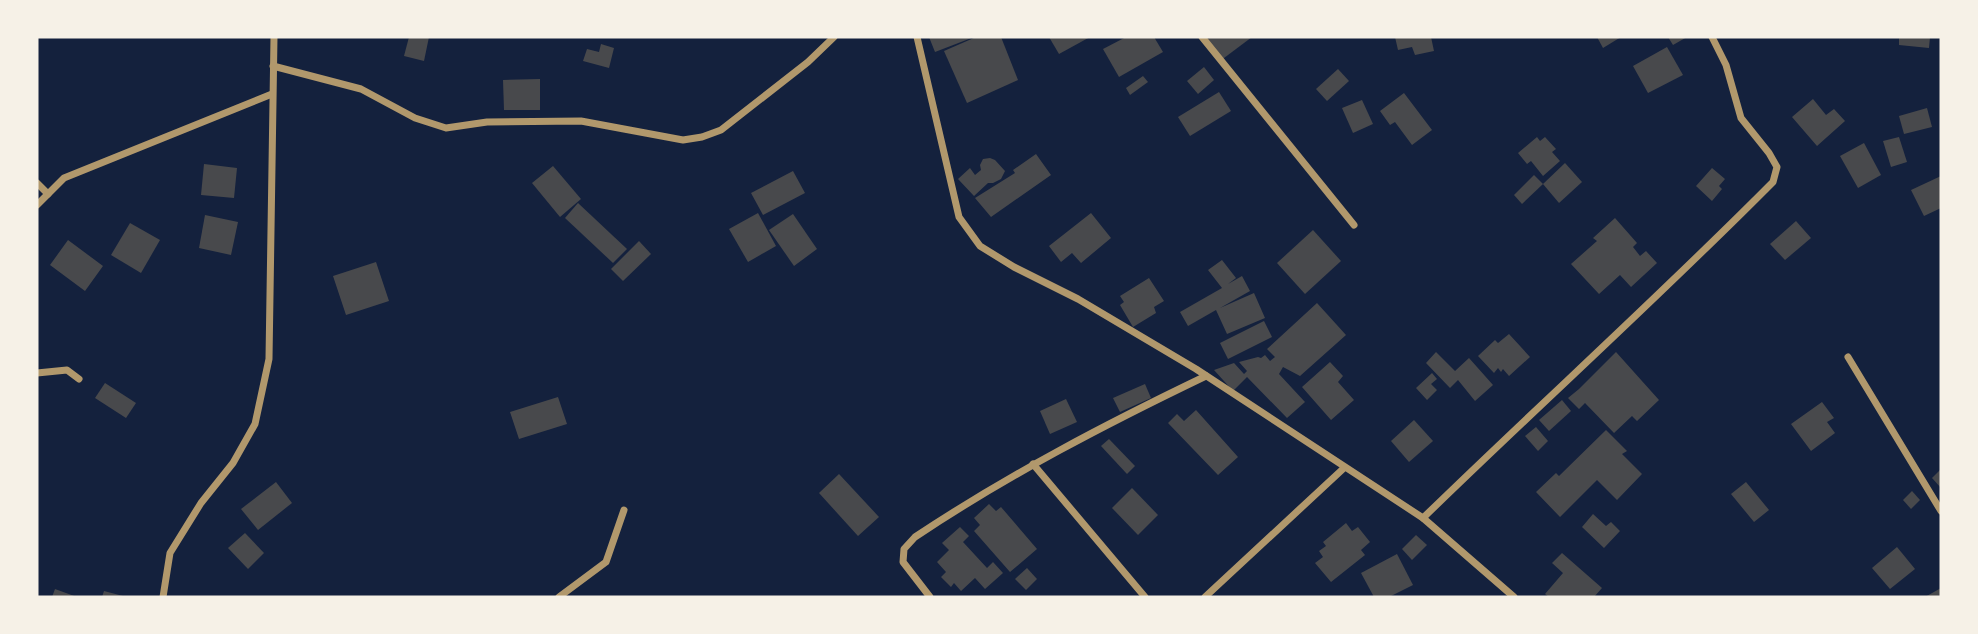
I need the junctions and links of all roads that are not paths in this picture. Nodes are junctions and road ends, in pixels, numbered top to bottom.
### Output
1 (274, 37) edge
2 (834, 37) edge
3 (918, 37) edge
4 (1202, 37) edge
5 (1712, 37) edge
6 (273, 66) junction
7 (272, 94) junction
8 (37, 183) edge
9 (48, 194) junction
10 (37, 205) edge
11 (1354, 225) dead end
12 (1848, 357) dead end
13 (37, 373) edge
14 (1206, 376) junction
15 (79, 379) dead end
16 (1033, 464) junction
17 (1344, 468) junction
18 (624, 510) dead end
19 (1941, 511) edge
20 (1423, 518) junction
21 (163, 597) edge
22 (559, 597) edge
23 (930, 597) edge
24 (1145, 597) edge
25 (1205, 597) edge
26 (1514, 597) edge

1 - 6 street
2 - 6 street
3 - 14 street
4 - 11 street
5 - 20 street
6 - 7 street
7 - 9 street
7 - 21 street
8 - 9 street
9 - 10 street
12 - 19 street
13 - 15 street
14 - 16 street
14 - 17 street
16 - 23 street
16 - 24 street
17 - 20 street
17 - 25 street
18 - 22 street
20 - 26 street

